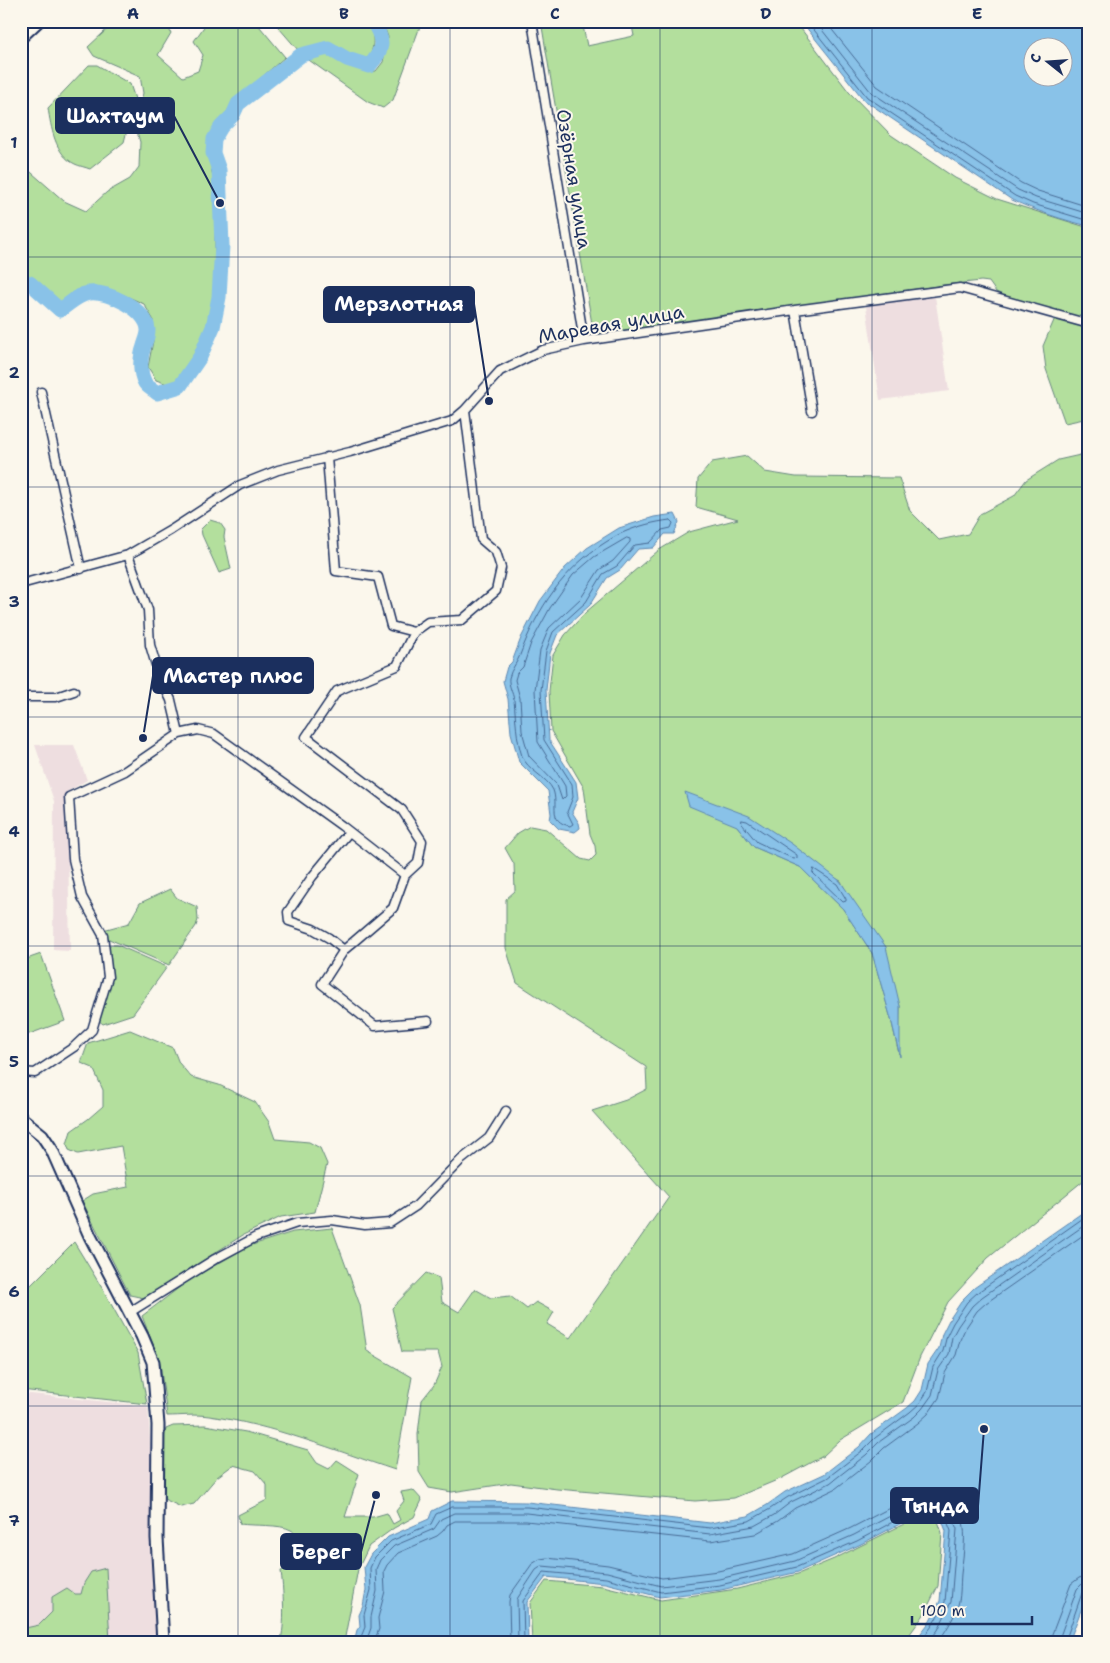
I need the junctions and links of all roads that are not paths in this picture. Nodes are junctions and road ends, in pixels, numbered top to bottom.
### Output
1 (38, 21) edge
2 (532, 21) edge
3 (21, 37) edge
4 (796, 310) junction
5 (1089, 324) edge
6 (584, 341) junction
7 (42, 392) dead end
8 (465, 410) junction
9 (812, 411) dead end
10 (327, 458) junction
11 (128, 556) junction
12 (81, 569) junction
13 (21, 584) edge
14 (414, 632) junction
15 (74, 691) dead end
16 (21, 697) edge
17 (179, 734) junction
18 (349, 832) junction
19 (405, 874) junction
20 (344, 950) junction
21 (428, 1021) dead end
22 (21, 1072) edge
23 (506, 1111) dead end
24 (21, 1118) edge
25 (130, 1312) junction
26 (163, 1642) edge

1 - 3 street
2 - 6 street, Озёрная улица
4 - 5 street, Маревая улица
4 - 6 street, Маревая улица
4 - 9 street
6 - 8 street, Маревая улица
7 - 12 street
8 - 10 street, Маревая улица
8 - 14 street
10 - 11 street, Маревая улица
10 - 14 street
11 - 12 street, Маревая улица
11 - 17 street
12 - 13 street, Маревая улица
14 - 19 street
15 - 16 street
17 - 18 street
17 - 22 street
18 - 19 street
18 - 20 street
19 - 20 street
20 - 21 street
23 - 25 street
24 - 25 street
25 - 26 street

